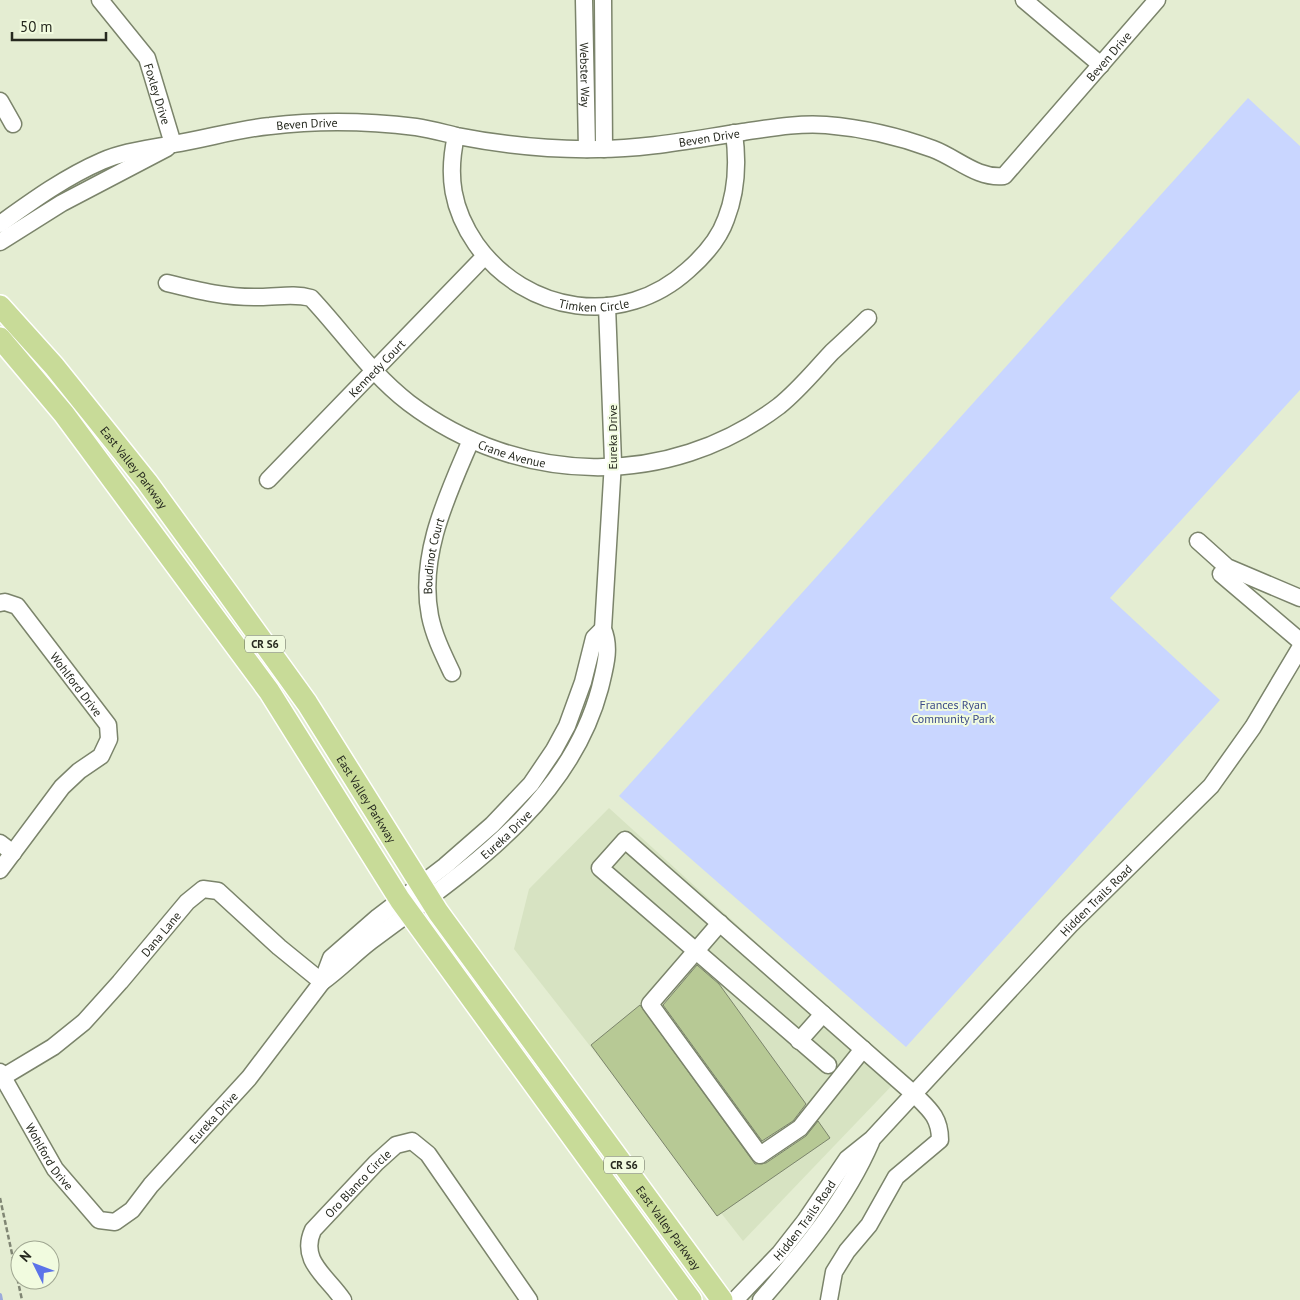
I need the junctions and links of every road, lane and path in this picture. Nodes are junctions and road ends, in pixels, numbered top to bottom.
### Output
1 (100, 0) edge
2 (584, 0) edge
3 (603, 0) edge
4 (1024, 0) edge
5 (1157, 0) edge
6 (1100, 65) junction
7 (0, 101) edge
8 (13, 124) dead end
9 (734, 133) junction
10 (456, 136) junction
11 (173, 144) junction
12 (587, 149) junction
13 (604, 149) junction
14 (0, 224) edge
15 (0, 242) edge
16 (485, 256) junction
17 (167, 283) dead end
18 (0, 306) edge
19 (607, 306) junction
20 (868, 318) dead end
21 (0, 338) edge
22 (374, 371) junction
23 (471, 440) junction
24 (613, 467) junction
25 (268, 480) dead end
26 (1198, 541) dead end
27 (1224, 570) junction
28 (1300, 598) edge
29 (0, 603) edge
30 (1300, 641) edge
31 (1300, 648) edge
32 (452, 673) dead end
33 (6, 848) edge
34 (0, 870) edge
35 (424, 891) junction
36 (405, 906) junction
37 (720, 923) junction
38 (696, 952) junction
39 (322, 982) junction
40 (823, 1014) junction
41 (799, 1041) junction
42 (863, 1050) junction
43 (828, 1066) dead end
44 (2, 1074) edge
45 (914, 1094) junction
46 (872, 1139) junction
47 (0, 1198) edge
48 (115, 1222) joint
49 (22, 1300) edge
50 (343, 1300) edge
51 (529, 1300) edge
52 (691, 1300) edge
53 (722, 1300) edge
54 (735, 1300) edge
55 (761, 1300) edge
56 (829, 1300) edge

1 - 11 street, Foxley Drive
2 - 12 street, Webster Way
3 - 13 street, Webster Way
4 - 6 street
5 - 6 street, Beven Drive
6 - 9 street, Beven Drive
7 - 8 street
9 - 13 street, Beven Drive
9 - 19 street, Timken Circle
10 - 11 street, Beven Drive
10 - 12 street, Beven Drive
10 - 16 street, Timken Circle
11 - 14 street, Beven Drive
11 - 15 street, Beven Drive
12 - 13 street, Beven Drive
16 - 19 street, Timken Circle
16 - 22 street, Kennedy Court
17 - 22 street, Crane Avenue
18 - 35 main road, East Valley Parkway / CR S6
19 - 24 street, Eureka Drive
20 - 24 street, Crane Avenue
21 - 36 main road, East Valley Parkway / CR S6
22 - 23 street, Crane Avenue
22 - 25 street, Kennedy Court
23 - 24 street, Crane Avenue
23 - 32 street, Boudinot Court
24 - 35 street, Eureka Drive
26 - 27 street
27 - 28 street
27 - 30 street
29 - 33 street, Wohlford Drive
31 - 45 street, Hidden Trails Road
33 - 34 street, Wohlford Drive
35 - 36 street, Eureka Drive
35 - 53 main road, East Valley Parkway / CR S6
36 - 39 street, Eureka Drive
36 - 52 main road, East Valley Parkway / CR S6
37 - 38 street
37 - 38 street
37 - 40 street
38 - 41 street
38 - 42 street
39 - 44 street, Dana Lane
39 - 48 street, Eureka Drive
40 - 41 street
40 - 42 street
41 - 43 street
42 - 45 street
44 - 48 street, Wohlford Drive
45 - 46 street, Hidden Trails Road
45 - 56 street
46 - 54 street, Hidden Trails Road
46 - 55 street, Hidden Trails Road
47 - 49 path
50 - 51 street, Oro Blanco Circle

